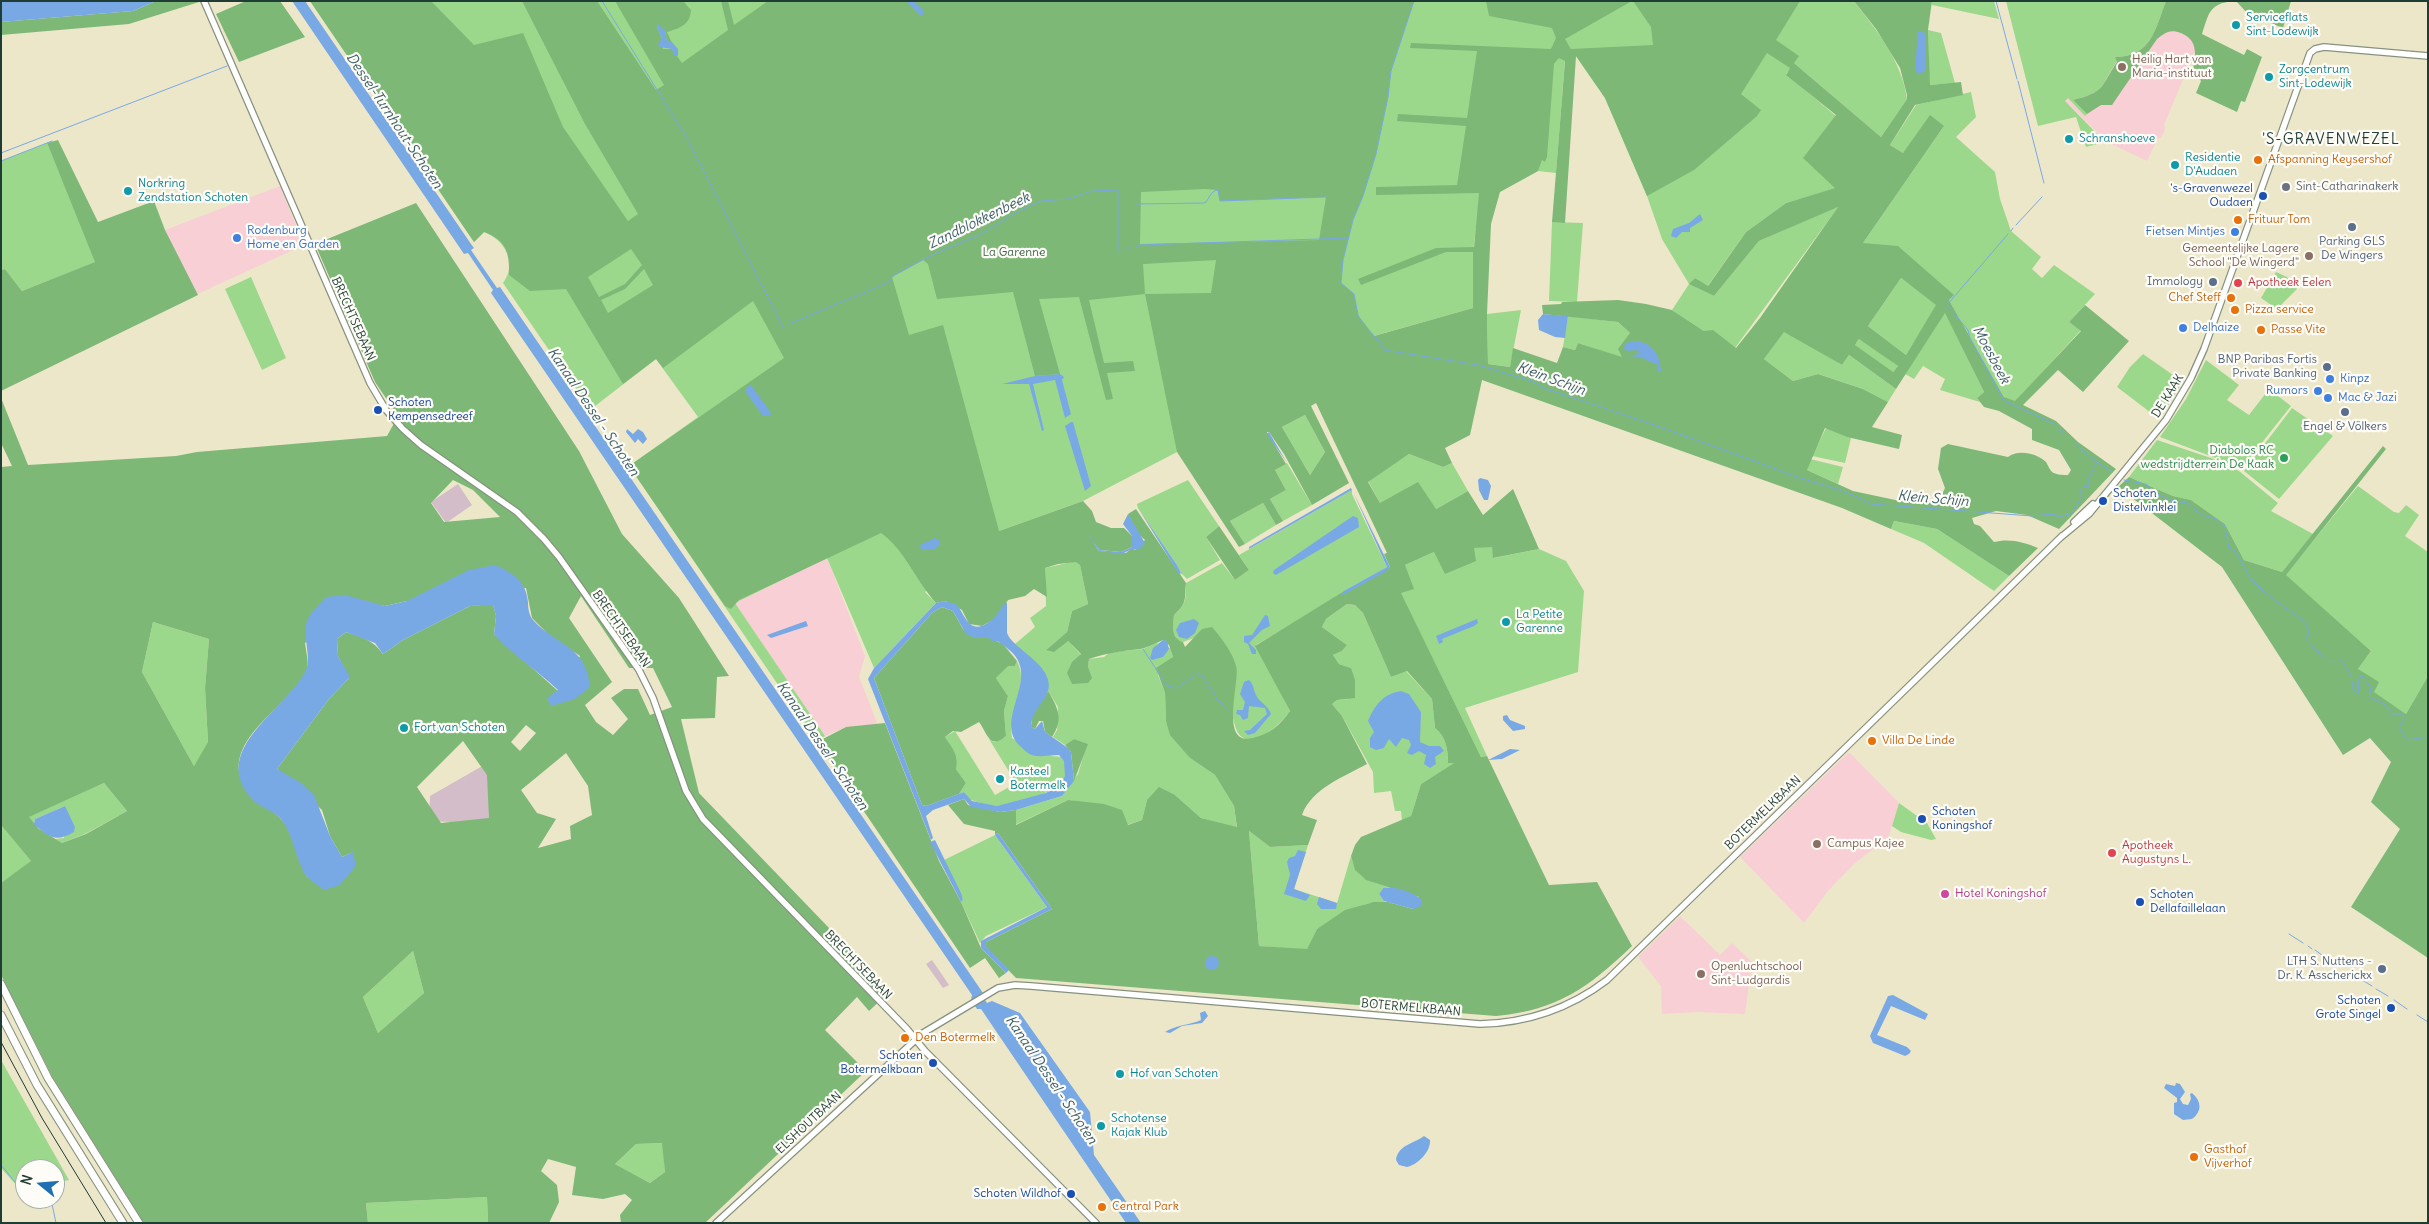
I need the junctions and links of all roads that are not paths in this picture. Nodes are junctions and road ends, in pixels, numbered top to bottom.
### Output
1 (204, 1) edge
2 (2428, 56) edge
3 (2117, 478) joint
4 (1, 984) edge
5 (1, 1015) edge
6 (916, 1039) junction
7 (123, 1223) edge
8 (139, 1223) edge
9 (716, 1223) edge
10 (1096, 1223) edge

1 - 6 main road, BRECHTSEBAAN
2 - 3 main road, DE KAAK
3 - 6 main road, BOTERMELKBAAN
4 - 8 highway
5 - 7 highway
6 - 9 main road, ELSHOUTBAAN
6 - 10 main road, BRECHTSEBAAN

